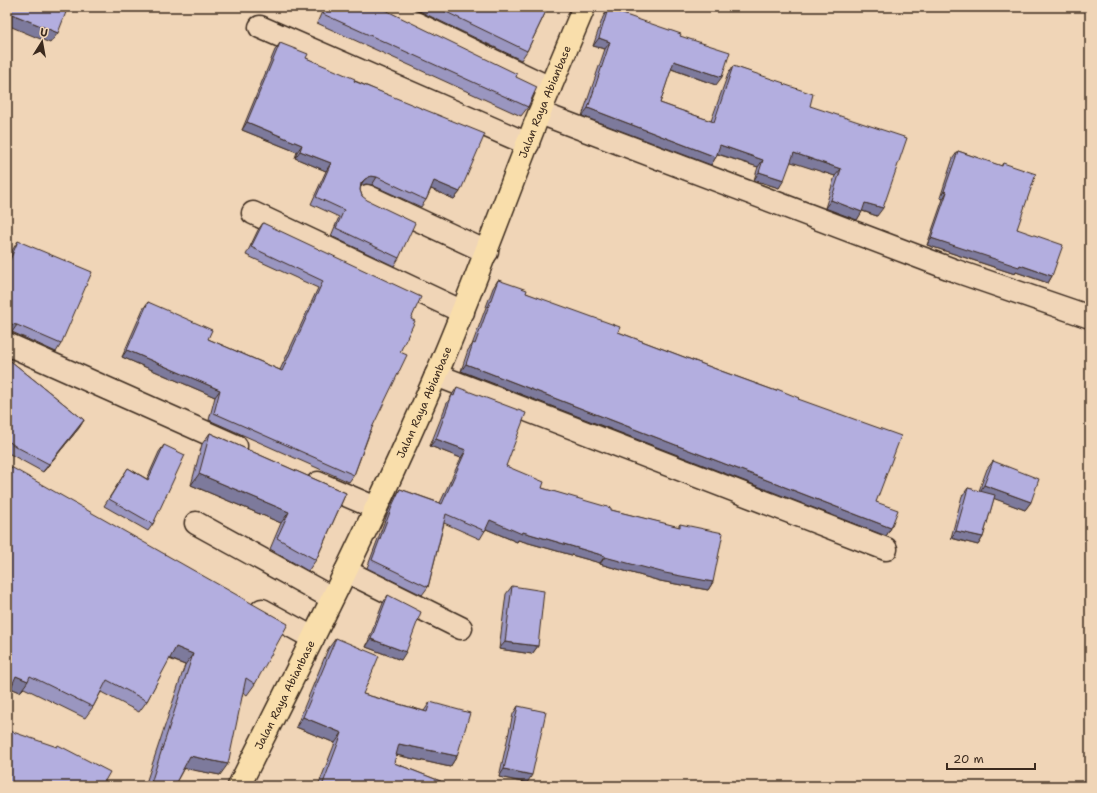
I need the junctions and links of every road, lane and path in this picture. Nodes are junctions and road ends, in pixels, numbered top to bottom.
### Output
1 (382, 7) edge
2 (584, 7) edge
3 (260, 27) dead end
4 (550, 88) junction
5 (540, 113) junction
6 (528, 144) junction
7 (367, 196) dead end
8 (253, 213) dead end
9 (487, 252) junction
10 (463, 312) junction
11 (1090, 317) edge
12 (7, 344) edge
13 (436, 375) junction
14 (253, 453) edge
15 (303, 476) edge
16 (376, 508) junction
17 (196, 523) dead end
18 (886, 549) dead end
19 (346, 571) junction
20 (332, 598) junction
21 (245, 600) edge
22 (461, 628) dead end
23 (313, 638) junction
24 (239, 786) edge

1 - 4 street
2 - 4 main road, Jalan Raya Abianbase
3 - 6 street
4 - 5 main road, Jalan Raya Abianbase
5 - 6 main road, Jalan Raya Abianbase
5 - 11 street
6 - 9 main road, Jalan Raya Abianbase
7 - 9 street
8 - 10 street
9 - 10 main road, Jalan Raya Abianbase
10 - 13 main road, Jalan Raya Abianbase
12 - 14 street
13 - 16 main road, Jalan Raya Abianbase
13 - 18 street
15 - 16 street
16 - 19 main road, Jalan Raya Abianbase
17 - 20 street
19 - 20 main road, Jalan Raya Abianbase
19 - 22 street
20 - 23 main road, Jalan Raya Abianbase
21 - 23 street
23 - 24 main road, Jalan Raya Abianbase

